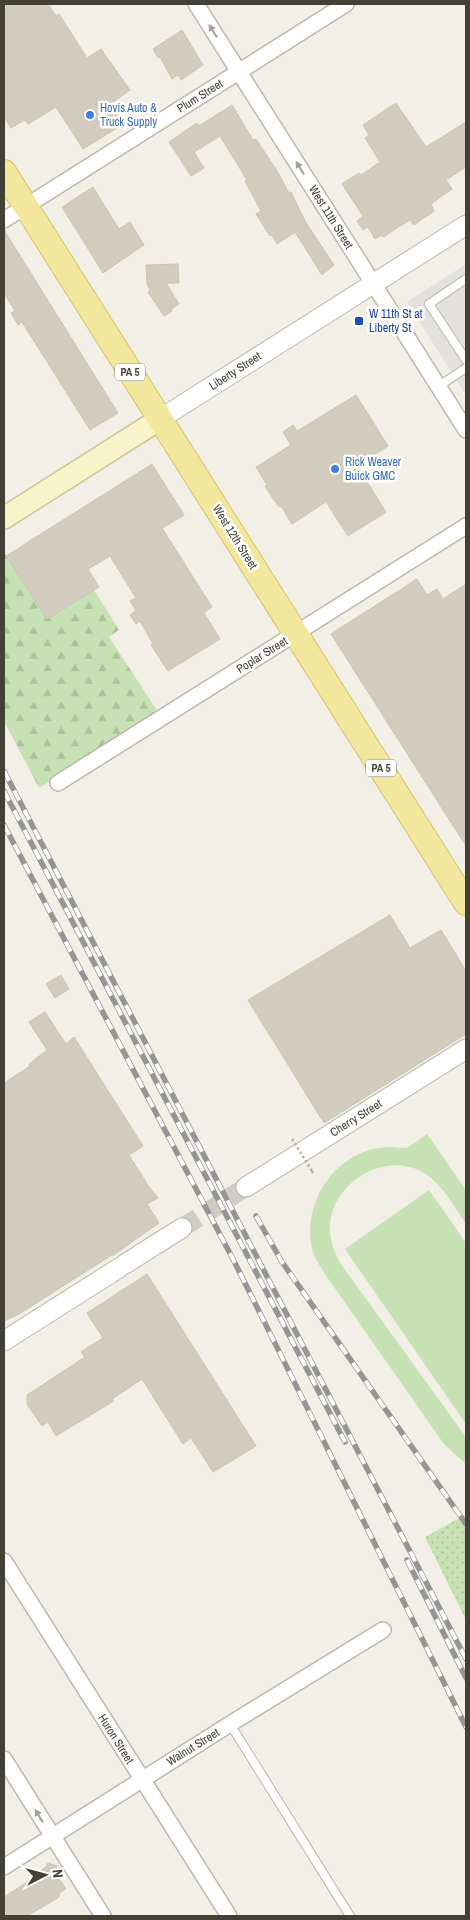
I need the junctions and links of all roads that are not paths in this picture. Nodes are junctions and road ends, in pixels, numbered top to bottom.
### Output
1 (196, 4) edge
2 (346, 4) edge
3 (238, 71) junction
4 (4, 172) edge
5 (25, 206) junction
6 (4, 220) edge
7 (466, 225) edge
8 (466, 279) edge
9 (373, 283) junction
10 (466, 360) edge
11 (466, 368) edge
12 (439, 386) junction
13 (160, 419) junction
14 (466, 430) edge
15 (4, 518) edge
16 (466, 526) edge
17 (296, 634) junction
18 (58, 782) dead end
19 (466, 903) edge
20 (466, 1049) edge
21 (246, 1187) tunnel mouth
22 (182, 1228) tunnel mouth
23 (4, 1341) edge
24 (4, 1561) edge
25 (383, 1630) dead end
26 (230, 1724) junction
27 (4, 1759) edge
28 (142, 1780) junction
29 (52, 1836) junction
30 (4, 1867) edge
31 (103, 1916) edge
32 (229, 1916) edge
33 (350, 1916) edge

3 -> 1 street, West 11th Street
2 - 3 street, Plum Street
3 - 5 street, Plum Street
9 -> 3 street, West 11th Street
4 - 5 main road, West 12th Street / PA 5
5 - 6 street, Plum Street
5 - 13 main road, West 12th Street / PA 5
7 - 9 street, Liberty Street
8 - 10 lane
9 - 12 street, West 11th Street
9 - 13 street, Liberty Street
11 - 12 lane
12 - 14 street, West 11th Street
13 - 15 main road, Liberty Street
13 - 17 main road, West 12th Street / PA 5
16 - 17 street, Poplar Street
17 - 18 street, Poplar Street
17 - 19 main road, West 12th Street / PA 5
20 - 21 street, Cherry Street
22 - 23 street
24 - 28 street, Huron Street
25 - 26 street, Walnut Street
26 - 28 street, Walnut Street
26 - 33 lane
29 -> 27 street
28 - 29 street, Walnut Street
28 - 32 street, Huron Street
29 - 30 street, Walnut Street
29 - 31 street

